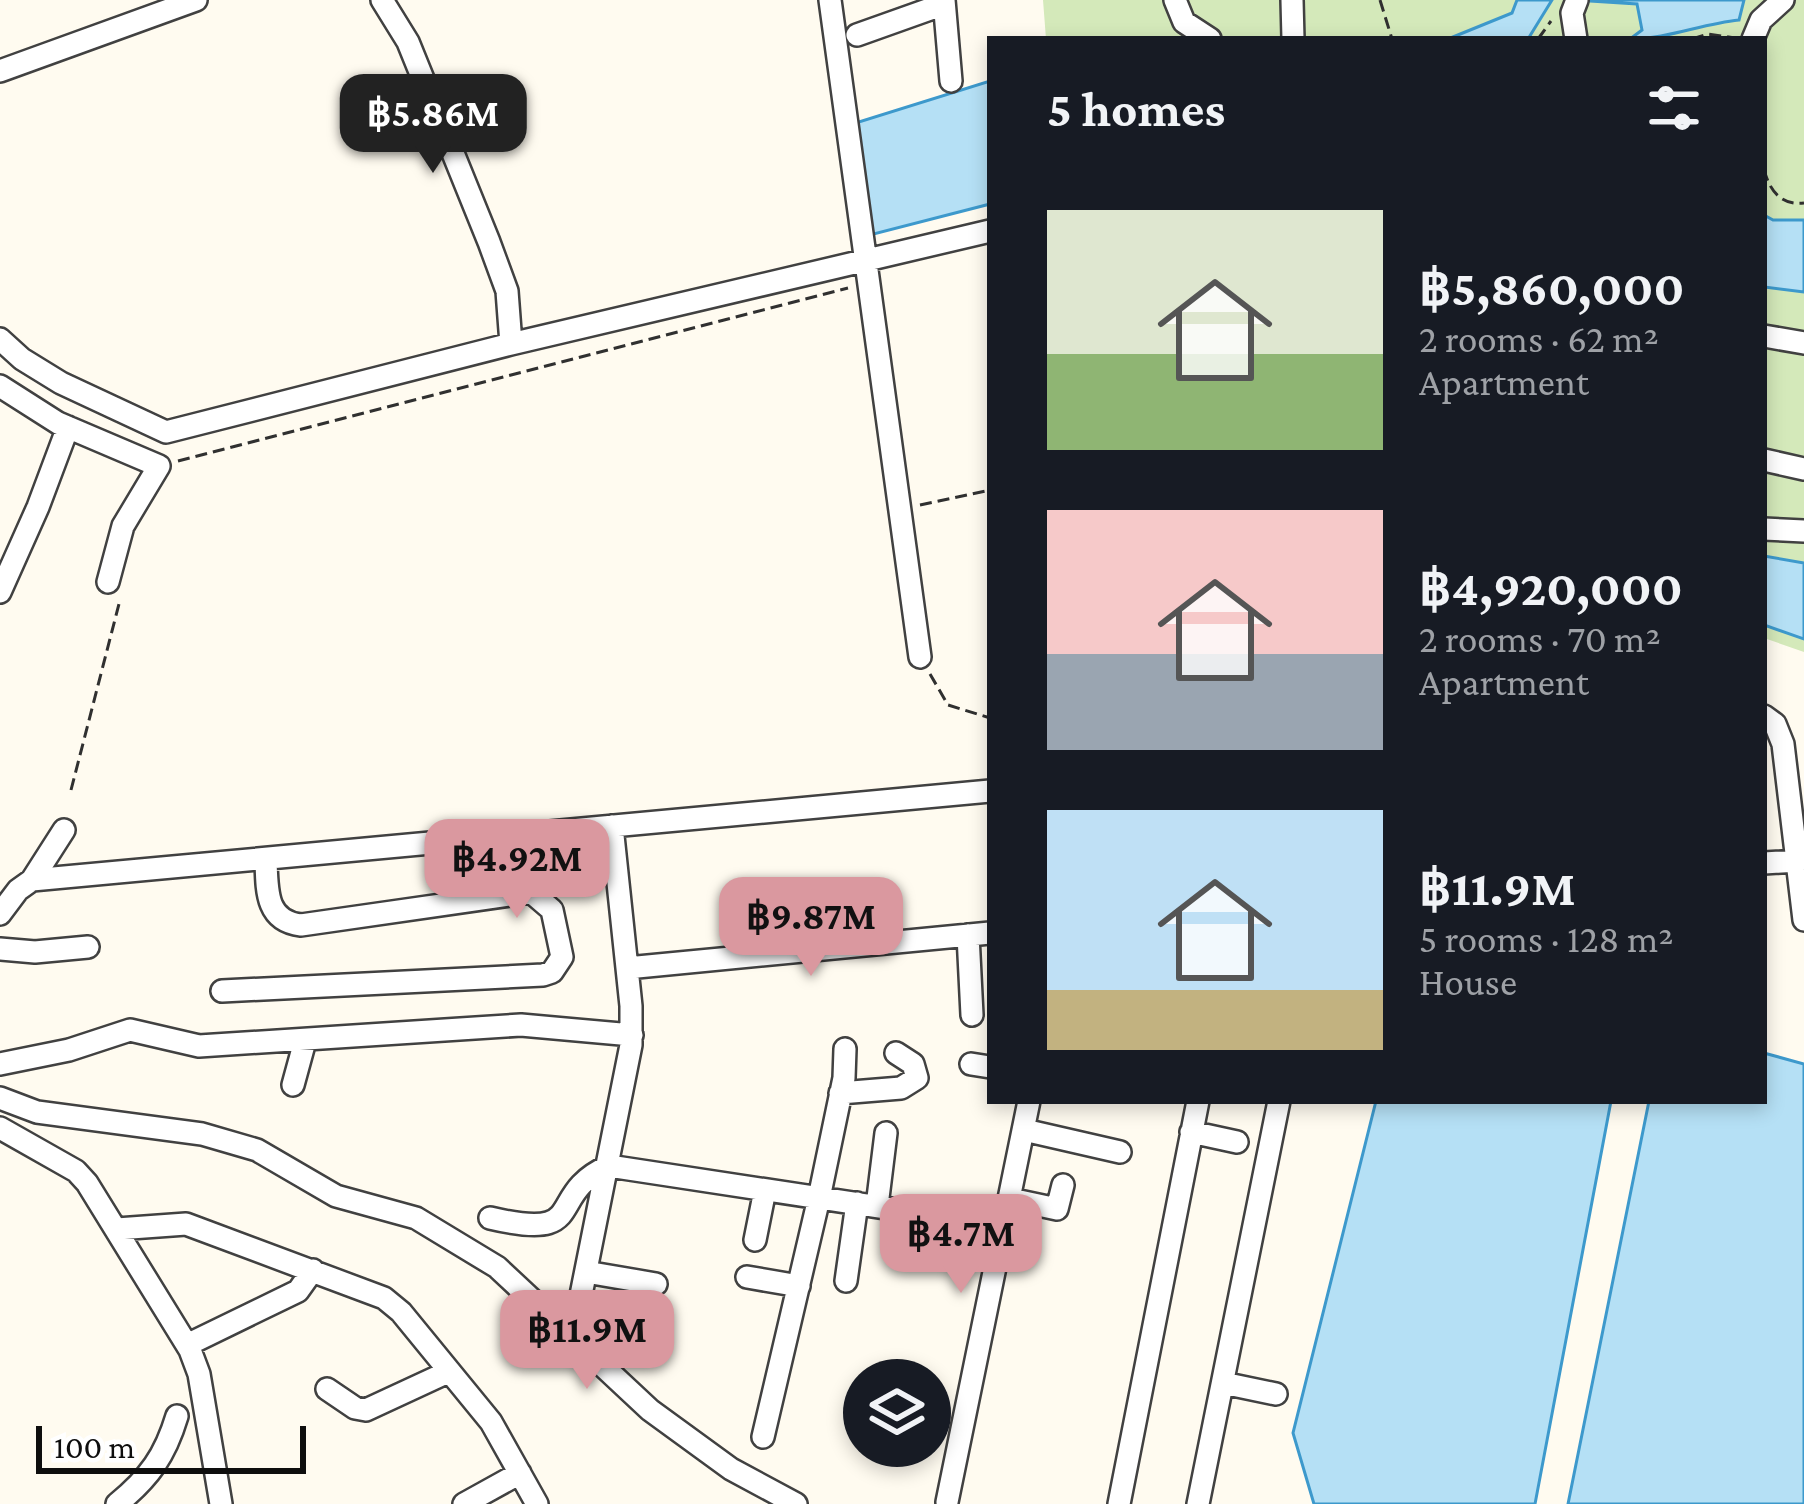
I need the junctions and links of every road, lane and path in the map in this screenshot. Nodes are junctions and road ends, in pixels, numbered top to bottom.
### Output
1 (196, 0) edge
2 (382, 0) edge
3 (830, 0) edge
4 (1175, 0) edge
5 (1292, 0) edge
6 (1380, 0) edge
7 (1783, 0) edge
8 (1577, 1) edge
9 (944, 2) edge
10 (857, 35) dead end
11 (1205, 36) edge
12 (1293, 36) edge
13 (1391, 36) edge
14 (1575, 36) edge
15 (1754, 36) edge
16 (0, 71) edge
17 (952, 81) dead end
18 (1767, 175) edge
19 (1804, 202) edge
20 (987, 232) edge
21 (868, 271) junction
22 (1767, 337) edge
23 (0, 339) edge
24 (1804, 343) edge
25 (511, 344) junction
26 (0, 386) edge
27 (68, 427) junction
28 (1767, 461) edge
29 (159, 466) junction
30 (1804, 470) edge
31 (987, 491) edge
32 (900, 509) junction
33 (1767, 529) edge
34 (1804, 531) edge
35 (114, 590) joint
36 (0, 592) edge
37 (920, 657) joint
38 (987, 717) edge
39 (1767, 718) edge
40 (1787, 780) junction
41 (1767, 782) edge
42 (71, 790) dead end
43 (987, 790) edge
44 (612, 826) junction
45 (64, 830) dead end
46 (1799, 847) edge
47 (266, 859) junction
48 (1767, 862) edge
49 (32, 880) junction
50 (0, 914) edge
51 (1804, 920) edge
52 (979, 934) edge
53 (88, 947) dead end
54 (0, 950) edge
55 (627, 968) junction
56 (222, 991) dead end
57 (972, 1015) dead end
58 (632, 1035) junction
59 (305, 1041) junction
60 (845, 1049) dead end
61 (896, 1053) dead end
62 (0, 1064) edge
63 (293, 1085) dead end
64 (839, 1094) junction
65 (0, 1098) edge
66 (1028, 1104) edge
67 (1197, 1104) edge
68 (1279, 1104) edge
69 (0, 1128) edge
70 (1024, 1130) junction
71 (1192, 1132) junction
72 (886, 1133) dead end
73 (1237, 1142) dead end
74 (1120, 1152) dead end
75 (609, 1166) junction
76 (1064, 1185) dead end
77 (765, 1190) junction
78 (819, 1198) junction
79 (1010, 1198) junction
80 (867, 1204) junction
81 (490, 1218) dead end
82 (1004, 1226) junction
83 (117, 1228) junction
84 (755, 1240) dead end
85 (313, 1270) junction
86 (586, 1272) junction
87 (747, 1276) dead end
88 (846, 1281) dead end
89 (656, 1284) dead end
90 (799, 1286) junction
91 (578, 1310) dead end
92 (187, 1345) junction
93 (448, 1372) junction
94 (1223, 1383) junction
95 (327, 1389) dead end
96 (1276, 1394) dead end
97 (177, 1416) dead end
98 (763, 1437) dead end
99 (520, 1473) junction
100 (947, 1502) edge
101 (118, 1504) edge
102 (221, 1504) edge
103 (464, 1504) edge
104 (537, 1504) edge
105 (796, 1504) edge
106 (1119, 1504) edge
107 (1198, 1504) edge

1 - 16 street
2 - 25 street
3 - 21 street
4 - 11 street
5 - 12 street
6 - 13 path
7 - 15 street
8 - 14 street
9 - 10 street
9 - 17 street
18 - 19 path
20 - 21 street
21 - 25 street
21 - 29 path
21 - 32 street
22 - 24 street
23 - 25 street
26 - 27 street
27 - 29 street
27 - 36 street
28 - 30 street
29 - 35 street
31 - 32 path
32 - 37 street
33 - 34 street
35 - 42 path
37 - 38 path
39 - 40 street
40 - 41 street
40 - 46 street
43 - 44 street
44 - 47 street
44 - 55 street
45 - 49 street
46 - 48 street
46 - 51 street
47 - 49 street
47 - 56 street
49 - 50 street
52 - 55 street
52 - 57 street
53 - 54 street
55 - 58 street
58 - 59 street
58 - 75 street
59 - 62 street
59 - 63 street
60 - 64 street
61 - 64 street
64 - 78 street
65 - 105 street
66 - 70 street
67 - 71 street
68 - 94 street
69 - 83 street
70 - 74 street
70 - 79 street
71 - 73 street
71 - 106 street
72 - 80 street
75 - 77 street
75 - 81 street
75 - 86 street
76 - 79 street
77 - 78 street
77 - 84 street
78 - 80 street
78 - 90 street
79 - 82 street
80 - 82 street
80 - 88 street
82 - 100 street
83 - 85 street
83 - 92 street
85 - 92 street
85 - 93 street
86 - 89 street
86 - 91 street
87 - 90 street
90 - 98 street
92 - 102 street
93 - 95 street
93 - 99 street
94 - 96 street
94 - 107 street
97 - 101 street
99 - 103 street
99 - 104 street

